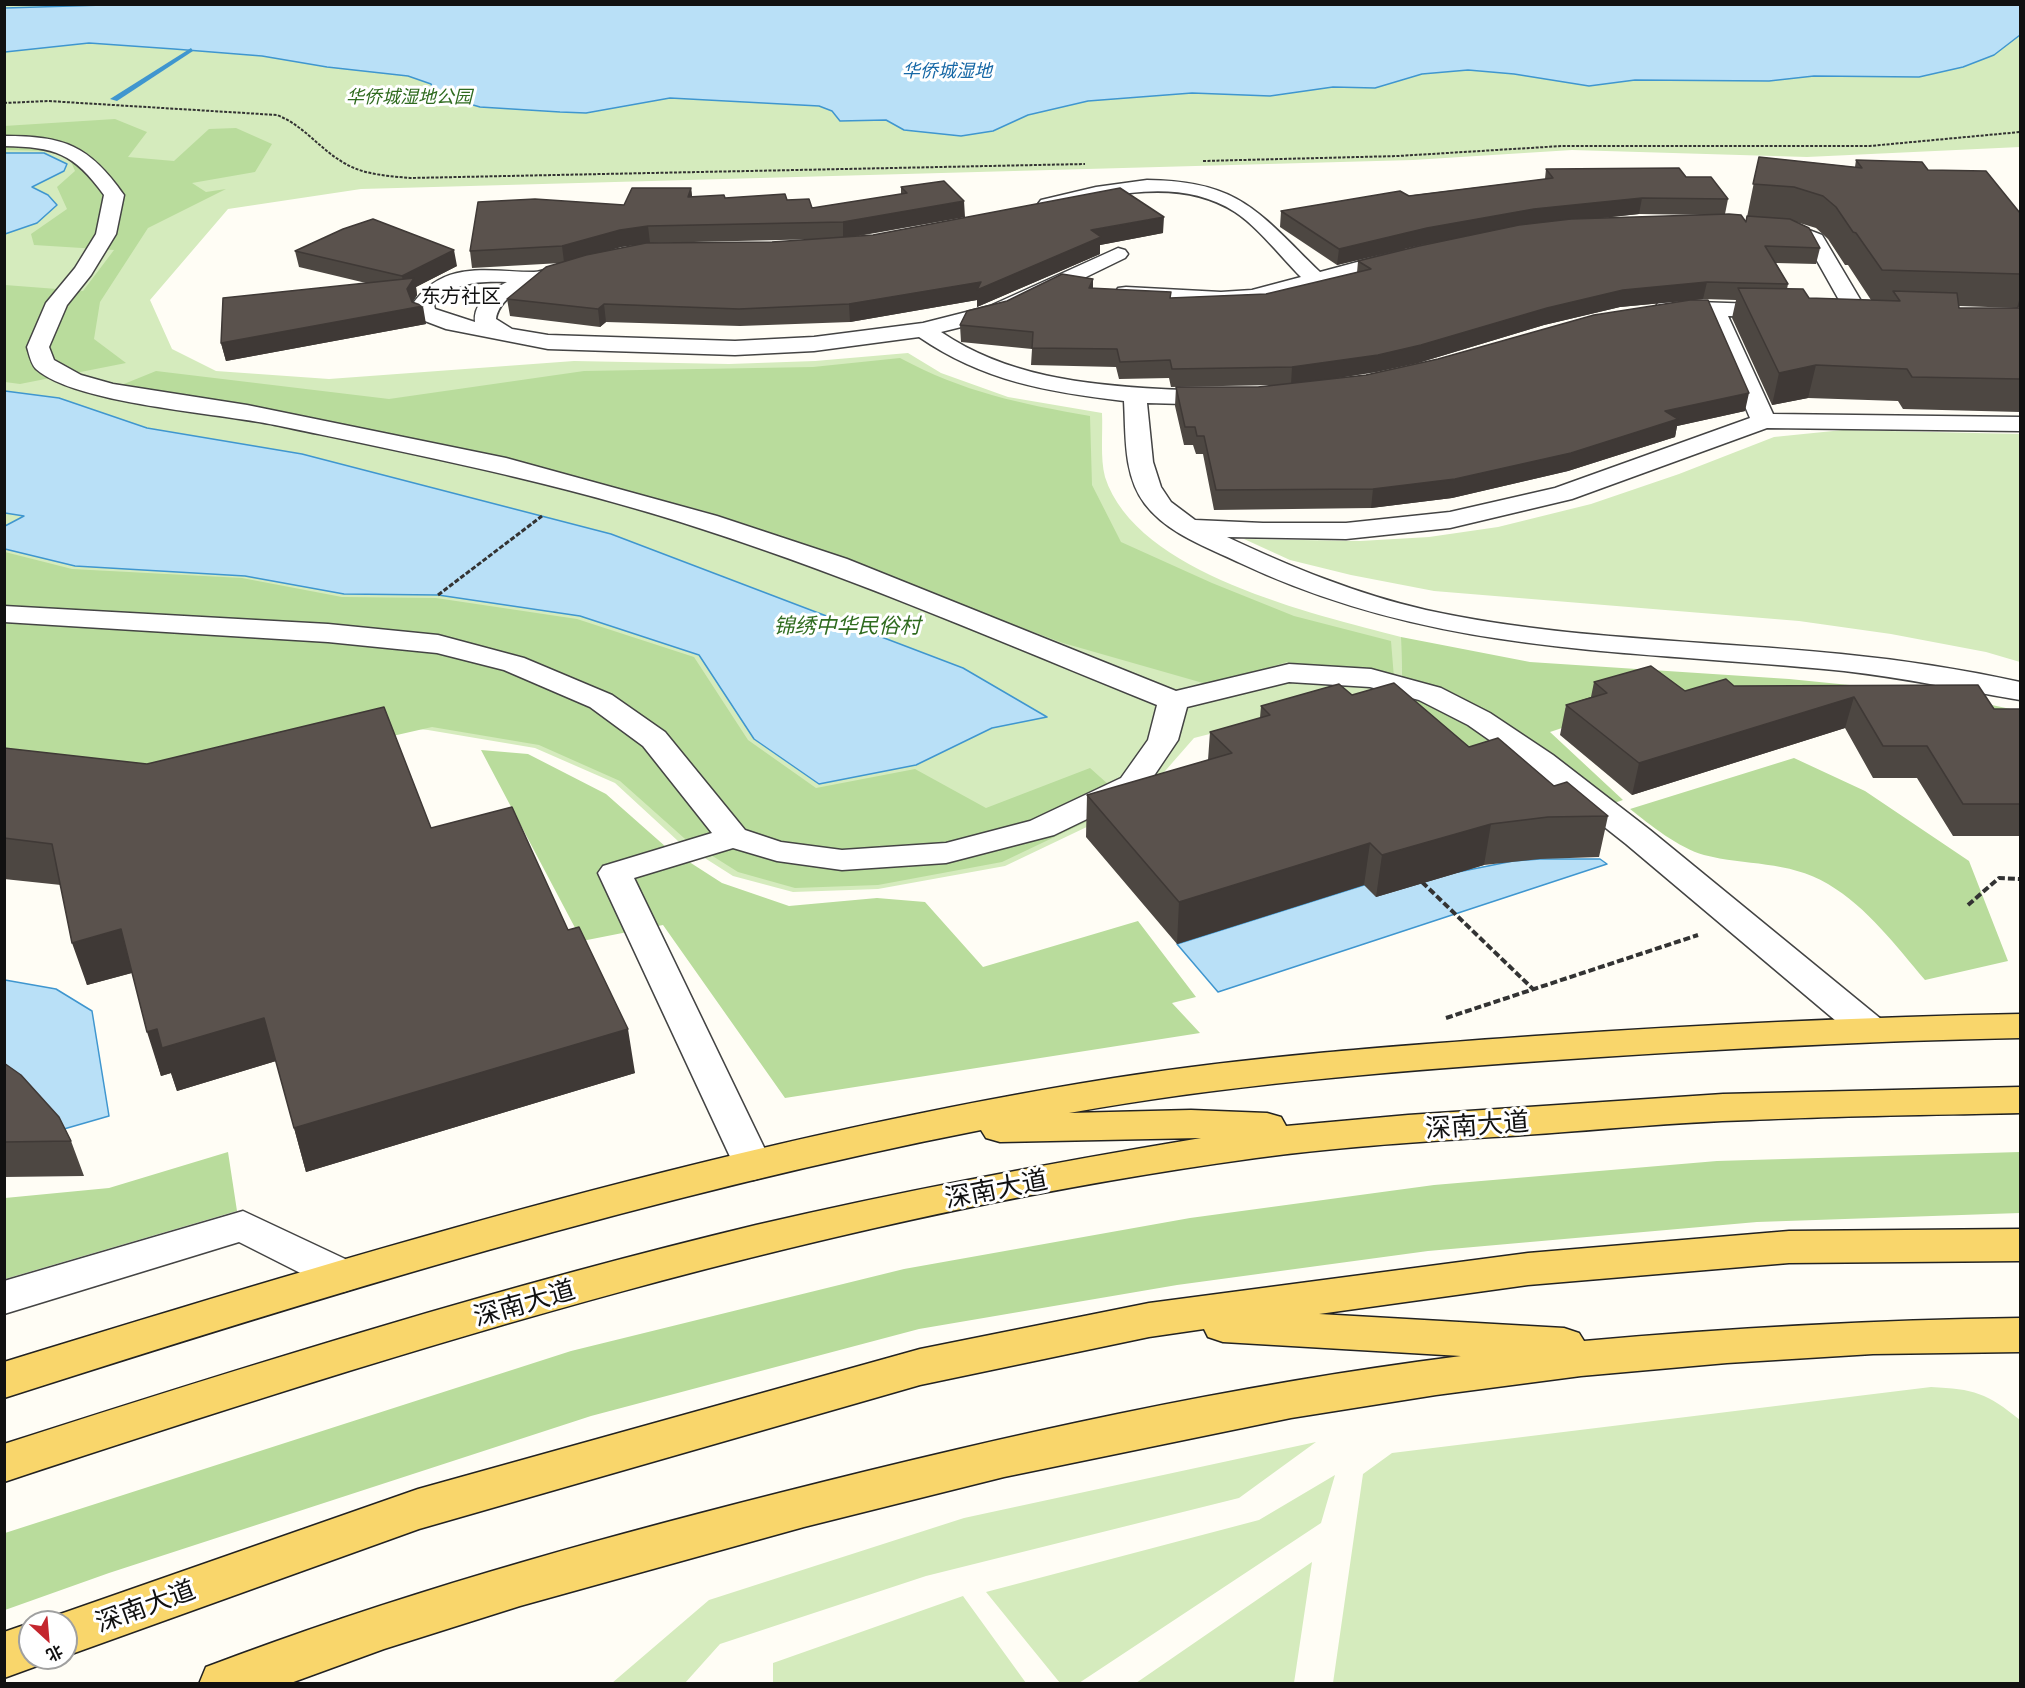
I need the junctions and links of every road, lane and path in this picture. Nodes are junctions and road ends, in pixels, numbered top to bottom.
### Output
1 (4, 103) edge
2 (2020, 132) edge
3 (4, 141) edge
4 (1197, 161) dead end
5 (1090, 164) dead end
6 (1024, 211) edge
7 (1768, 224) edge
8 (1417, 252) edge
9 (1118, 254) dead end
10 (595, 261) edge
11 (538, 278) junction
12 (1314, 278) junction
13 (1056, 282) junction
14 (1714, 309) junction
15 (1645, 310) edge
16 (1797, 310) edge
17 (1832, 311) edge
18 (1856, 311) junction
19 (1880, 312) edge
20 (923, 330) junction
21 (506, 335) junction
22 (1135, 395) junction
23 (1242, 398) edge
24 (1764, 421) junction
25 (2020, 424) edge
26 (542, 516) dead end
27 (1186, 526) junction
28 (438, 595) dead end
29 (4, 614) edge
30 (2020, 691) edge
31 (1173, 701) junction
32 (733, 837) junction
33 (2020, 879) edge
34 (1422, 882) edge
35 (1968, 905) dead end
36 (1739, 922) junction
37 (1534, 990) junction
38 (1439, 1020) dead end
39 (2020, 1026) edge
40 (1868, 1028) junction
41 (2020, 1100) edge
42 (917, 1129) junction
43 (1378, 1130) junction
44 (753, 1166) junction
45 (2020, 1245) edge
46 (343, 1276) junction
47 (4, 1298) edge
48 (1149, 1320) junction
49 (2020, 1335) edge
50 (1685, 1347) junction
51 (4, 1380) edge
52 (4, 1463) edge
53 (78, 1630) edge
54 (224, 1683) edge

1 - 5 path
2 - 4 path
3 - 31 street
6 - 12 street
7 - 18 street
8 - 12 street
9 - 13 street
10 - 11 street
11 - 21 street
11 - 21 street
12 - 13 street
13 - 20 street
14 - 15 street
14 - 16 street
14 - 24 street
17 - 18 street
18 - 19 street
20 - 21 street
20 - 22 street
22 - 23 street
22 - 27 street
24 - 25 street
24 - 27 street
26 - 28 path
27 - 30 street
29 - 32 street
31 - 32 street
31 - 36 street
32 - 44 street
33 - 35 path
34 - 37 path
36 - 37 path
36 - 40 street
37 - 38 path
39 - 40 main road
40 - 42 main road
41 - 43 main road, 深南大道
42 - 43 main road
42 - 44 main road
43 - 52 main road, 深南大道
44 - 46 main road
45 - 48 main road, 深南大道
46 - 47 street
46 - 51 main road
48 - 50 main road
48 - 53 main road, 深南大道
49 - 50 main road
50 - 54 main road

